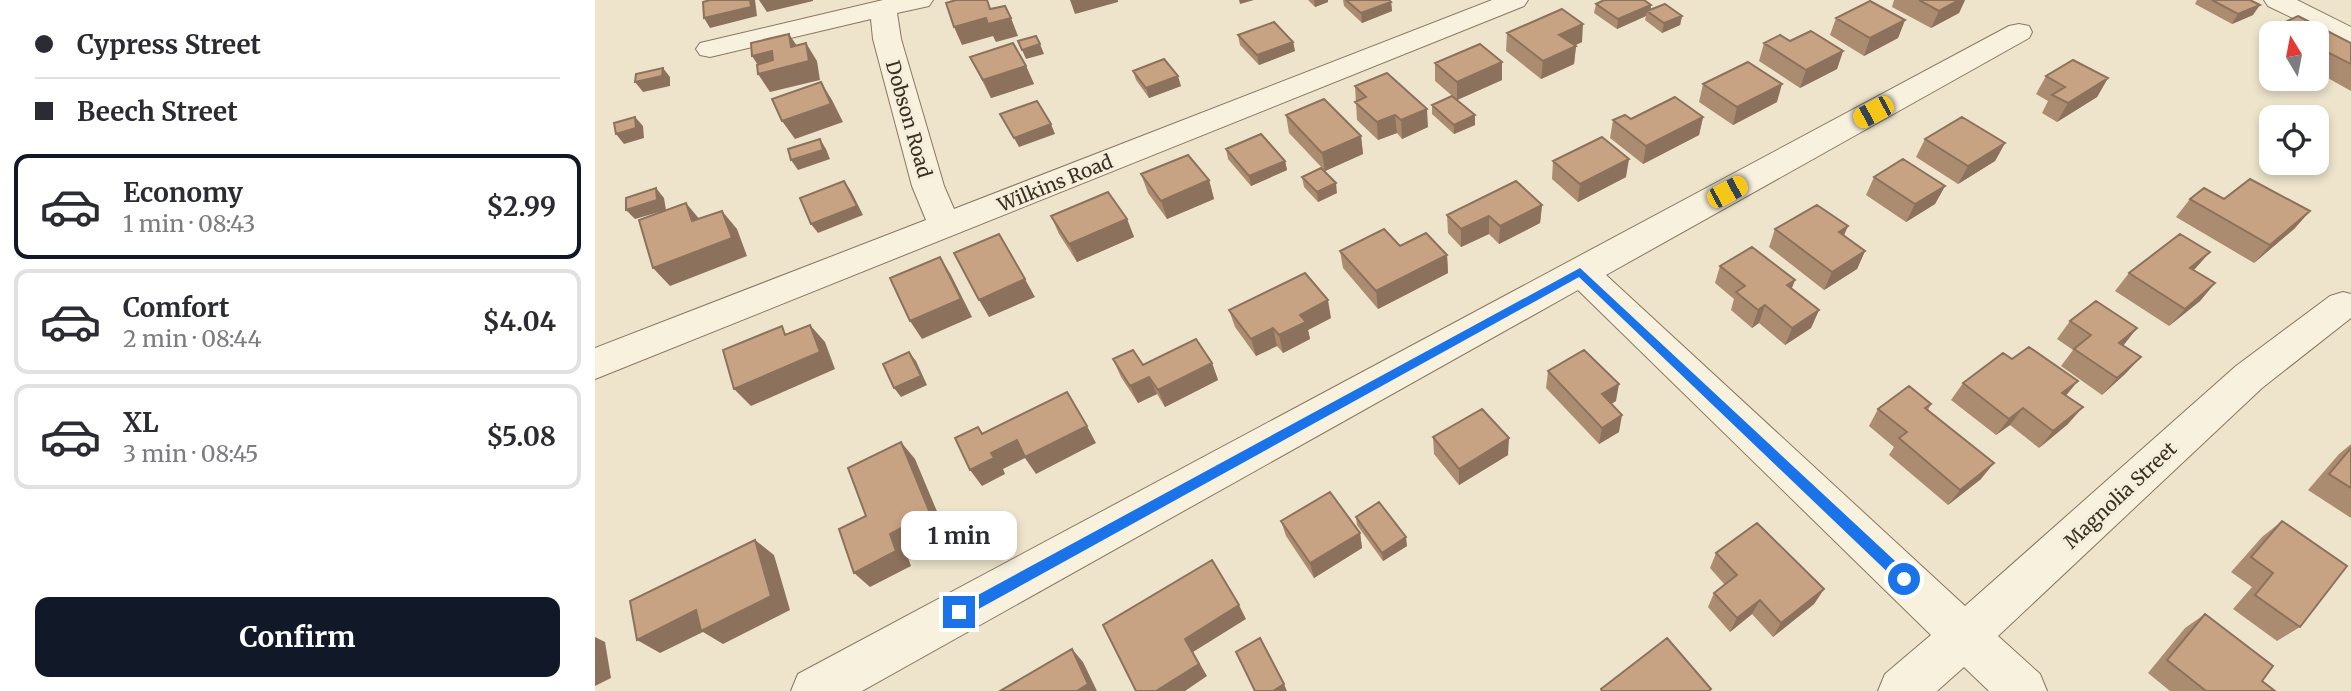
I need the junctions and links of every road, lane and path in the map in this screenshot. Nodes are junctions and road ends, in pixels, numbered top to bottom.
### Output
1 (920, 0) edge
2 (1515, 0) edge
3 (2277, 0) edge
4 (883, 8) junction
5 (2019, 32) dead end
6 (2351, 38) edge
7 (710, 49) dead end
8 (945, 227) junction
9 (1580, 271) junction
10 (2343, 305) dead end
11 (595, 364) edge
12 (1965, 636) junction
13 (815, 691) edge
14 (1902, 691) edge
15 (2023, 691) edge

1 - 4 street
2 - 8 street, Wilkins Road
3 - 6 street
4 - 7 street
4 - 8 street, Dobson Road
5 - 9 street
8 - 11 street, Wilkins Road
9 - 12 street
9 - 13 street
10 - 12 street, Magnolia Street
12 - 14 street, Magnolia Street
12 - 15 street

